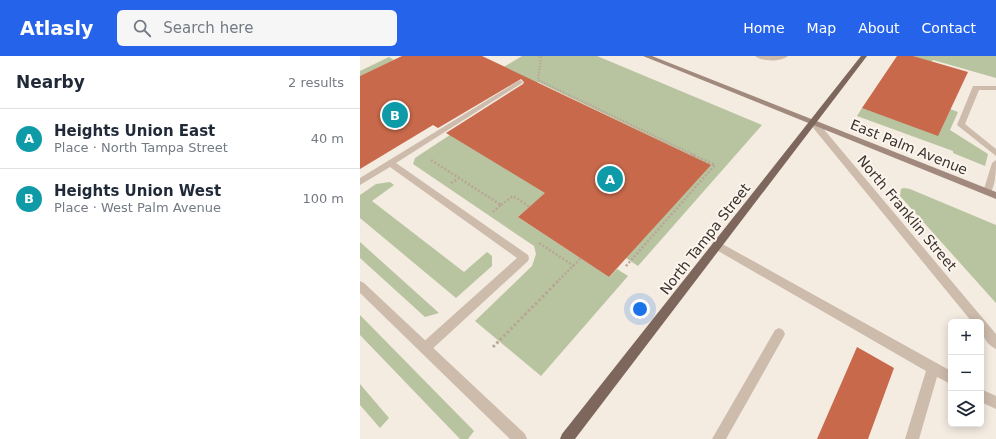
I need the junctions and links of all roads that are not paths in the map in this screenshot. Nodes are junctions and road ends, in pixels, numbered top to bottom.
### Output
1 (646, 56) edge
2 (758, 56) edge
3 (785, 56) edge
4 (864, 56) edge
5 (520, 82) dead end
6 (996, 88) edge
7 (813, 122) junction
8 (996, 153) edge
9 (390, 163) junction
10 (996, 163) edge
11 (360, 182) edge
12 (987, 192) junction
13 (996, 196) edge
14 (718, 245) junction
15 (360, 286) edge
16 (977, 319) edge
17 (984, 329) edge
18 (779, 334) dead end
19 (996, 343) edge
20 (425, 348) junction
21 (933, 368) junction
22 (948, 376) edge
23 (984, 396) edge
24 (996, 403) edge
25 (520, 439) edge
26 (567, 439) edge
27 (719, 439) edge
28 (912, 439) edge

1 - 7 street, East Palm Avenue
2 - 3 street
4 - 7 main road, North Tampa Street
5 - 9 street
6 - 8 street
7 - 12 street, East Palm Avenue
7 - 14 main road, North Tampa Street
7 - 16 street, North Franklin Street
9 - 11 street
9 - 20 street
10 - 12 street
12 - 13 street, East Palm Avenue
14 - 21 street
14 - 26 main road, North Tampa Street
15 - 20 street
17 - 19 street
18 - 27 street
20 - 25 street
21 - 22 street
21 - 28 street
23 - 24 street

